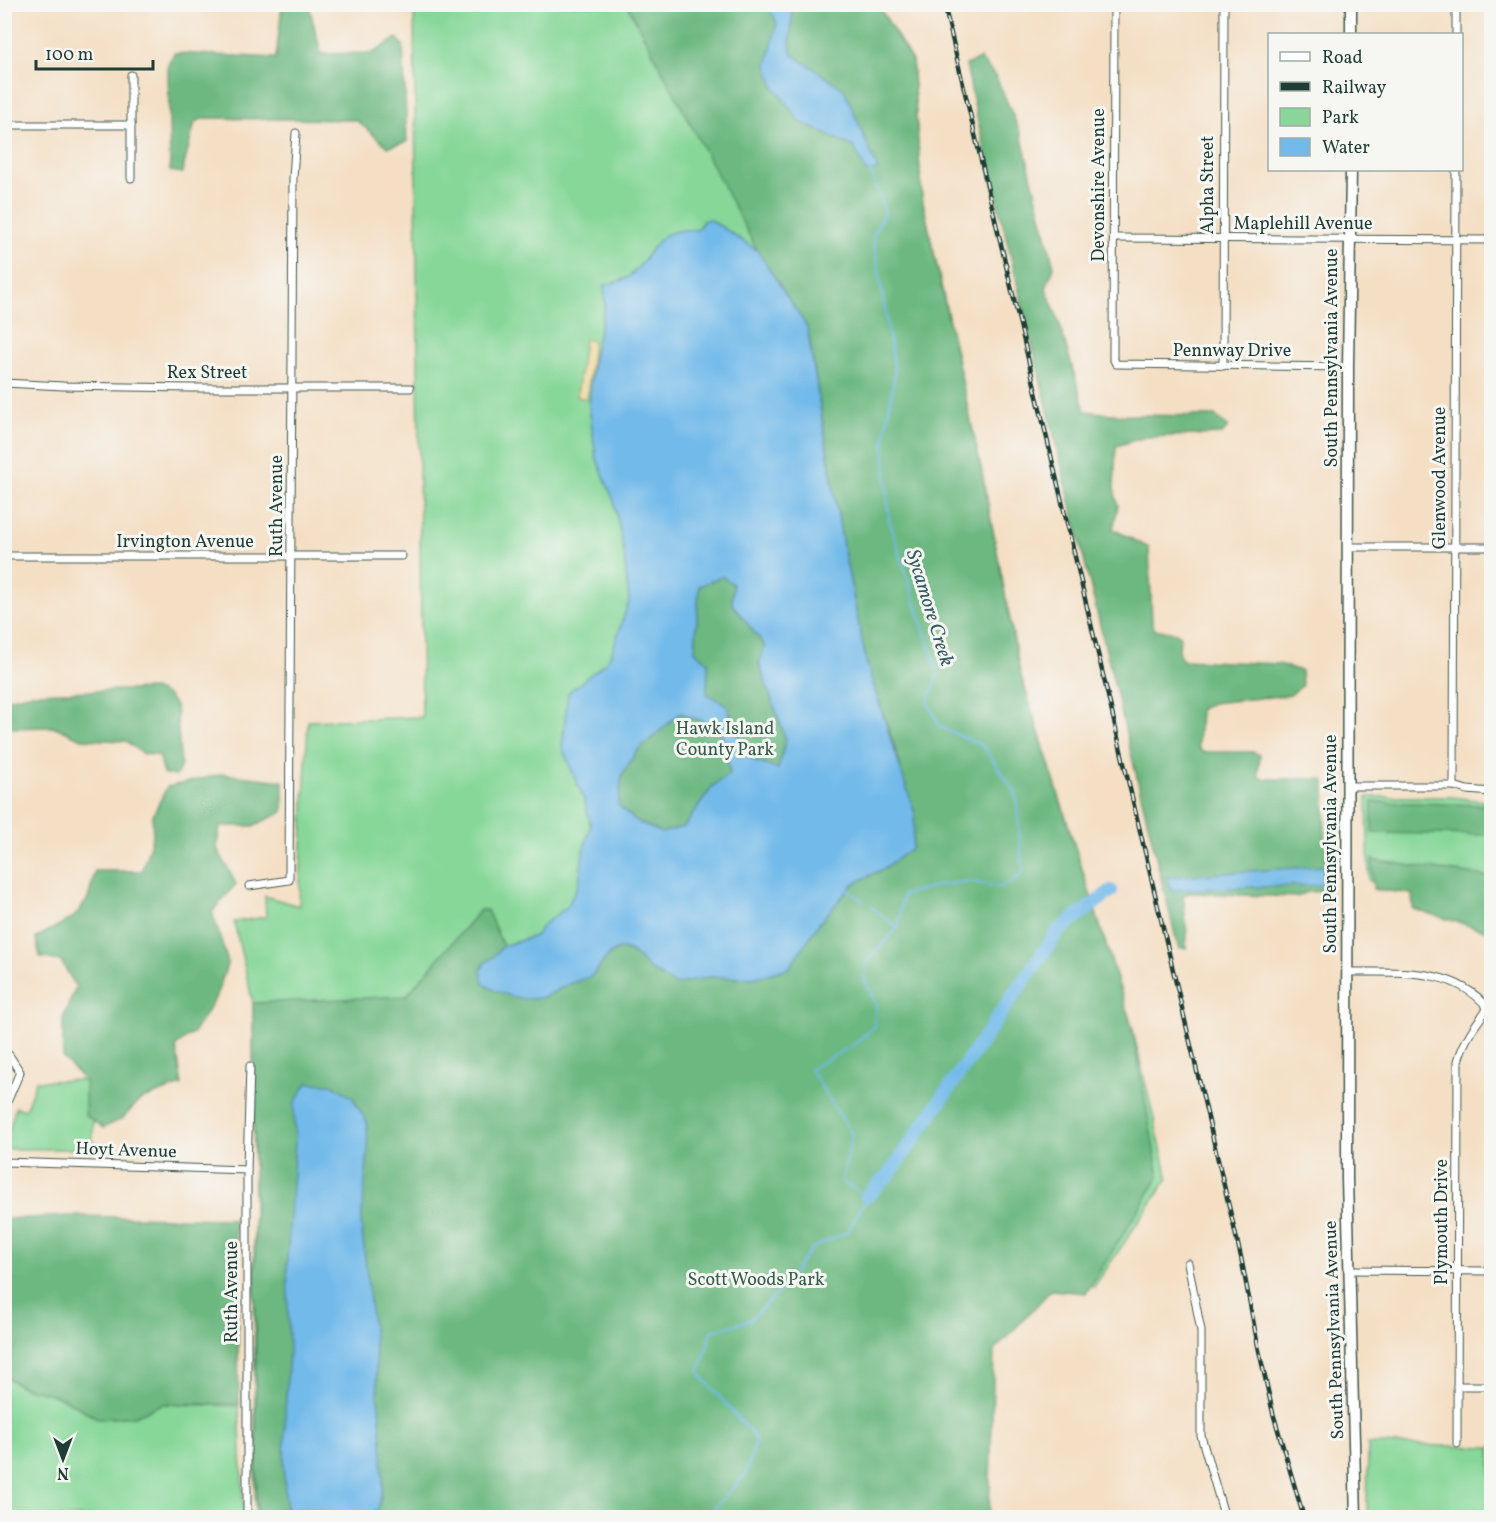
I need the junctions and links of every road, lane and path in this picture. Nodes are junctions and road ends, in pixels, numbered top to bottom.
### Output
1 (1114, 4) edge
2 (1224, 4) edge
3 (1352, 4) edge
4 (1456, 4) edge
5 (1485, 4) edge
6 (1491, 14) edge
7 (1351, 33) edge
8 (1456, 33) edge
9 (131, 75) dead end
10 (4, 125) edge
11 (131, 125) junction
12 (296, 134) dead end
13 (1351, 171) edge
14 (1456, 171) edge
15 (131, 178) dead end
16 (1114, 238) junction
17 (1223, 239) junction
18 (1349, 239) junction
19 (1455, 240) junction
20 (1491, 240) edge
21 (1116, 364) joint
22 (1223, 366) junction
23 (1348, 367) junction
24 (4, 383) edge
25 (410, 387) dead end
26 (292, 388) junction
27 (1348, 547) junction
28 (1455, 547) junction
29 (1491, 547) edge
30 (4, 556) edge
31 (402, 556) dead end
32 (292, 558) junction
33 (1348, 786) junction
34 (1454, 786) junction
35 (1491, 792) edge
36 (249, 886) dead end
37 (1347, 972) junction
38 (1490, 1008) edge
39 (9, 1055) dead end
40 (250, 1066) dead end
41 (4, 1109) edge
42 (4, 1162) edge
43 (247, 1170) junction
44 (1188, 1263) dead end
45 (1349, 1270) junction
46 (1457, 1271) junction
47 (1491, 1271) edge
48 (1457, 1386) junction
49 (1491, 1386) edge
50 (1457, 1444) dead end
51 (247, 1518) edge
52 (1225, 1518) edge
53 (1356, 1518) edge

1 - 16 street, Devonshire Avenue
2 - 17 street, Alpha Street
3 - 7 main road
4 - 8 street
5 - 6 street
9 - 11 street
10 - 11 street
11 - 15 street
12 - 26 street, Ruth Avenue
13 - 18 main road, South Pennsylvania Avenue
14 - 19 street, Glenwood Avenue
16 - 17 street, Maplehill Avenue
16 - 21 street, Devonshire Avenue
17 - 18 street, Maplehill Avenue
17 - 22 street, Alpha Street
18 - 19 street, Maplehill Avenue
18 - 23 main road, South Pennsylvania Avenue
19 - 20 street, Maplehill Avenue
19 - 28 street, Glenwood Avenue
21 - 22 street, Pennway Drive
22 - 23 street, Pennway Drive
23 - 27 main road, South Pennsylvania Avenue
24 - 26 street, Rex Street
25 - 26 street, Rex Street
26 - 32 street, Ruth Avenue
27 - 28 street
27 - 33 main road, South Pennsylvania Avenue
28 - 29 street
28 - 34 street, Glenwood Avenue
30 - 32 street, Irvington Avenue
31 - 32 street, Irvington Avenue
32 - 36 street, Ruth Avenue
33 - 34 street
33 - 37 main road, South Pennsylvania Avenue
34 - 35 street
37 - 38 street
37 - 45 main road, South Pennsylvania Avenue
38 - 46 street, Plymouth Drive
39 - 41 street
40 - 43 street, Ruth Avenue
42 - 43 street, Hoyt Avenue
43 - 51 street, Ruth Avenue
44 - 52 street
45 - 46 street
45 - 53 main road, South Pennsylvania Avenue
46 - 47 street
46 - 48 street, Plymouth Drive
48 - 49 street
48 - 50 street, Plymouth Drive

